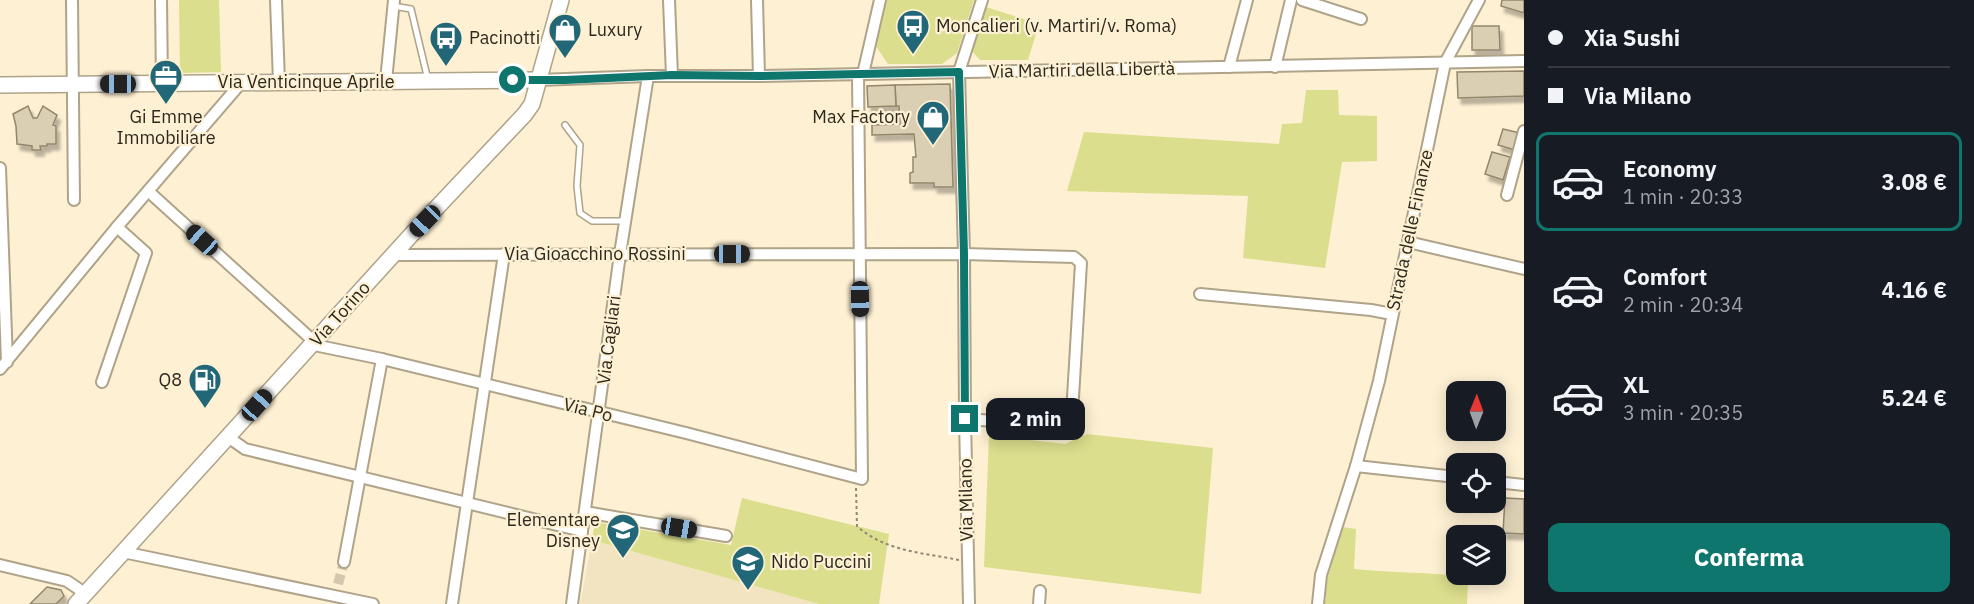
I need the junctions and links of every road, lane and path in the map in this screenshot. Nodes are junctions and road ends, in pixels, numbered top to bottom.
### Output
1 (72, 0) edge
2 (161, 0) edge
3 (276, 0) edge
4 (561, 0) edge
5 (669, 0) edge
6 (757, 0) edge
7 (880, 0) edge
8 (982, 0) edge
9 (1247, 0) edge
10 (1291, 0) edge
11 (1302, 0) edge
12 (1479, 0) edge
13 (394, 3) edge
14 (1361, 19) dead end
15 (1524, 61) edge
16 (1445, 63) junction
17 (1275, 66) junction
18 (1229, 67) junction
19 (959, 72) junction
20 (861, 74) junction
21 (672, 75) junction
22 (648, 76) junction
23 (759, 76) junction
24 (538, 80) junction
25 (386, 81) junction
26 (429, 81) junction
27 (279, 82) junction
28 (162, 83) junction
29 (241, 83) junction
30 (74, 84) junction
31 (0, 85) edge
32 (565, 125) dead end
33 (1524, 131) edge
34 (0, 168) edge
35 (148, 191) junction
36 (1507, 195) dead end
37 (74, 200) dead end
38 (625, 221) junction
39 (117, 227) junction
40 (1408, 242) junction
41 (504, 254) junction
42 (620, 254) junction
43 (860, 254) junction
44 (964, 254) junction
45 (394, 255) junction
46 (1524, 269) edge
47 (1200, 294) dead end
48 (1392, 314) junction
49 (314, 343) junction
50 (382, 359) junction
51 (3, 364) edge
52 (102, 382) dead end
53 (486, 384) junction
54 (599, 413) junction
55 (965, 419) junction
56 (228, 437) junction
57 (1356, 466) junction
58 (1446, 476) edge
59 (361, 478) junction
60 (859, 479) junction
61 (1506, 483) edge
62 (1524, 485) edge
63 (468, 504) junction
64 (585, 512) junction
65 (582, 531) junction
66 (726, 536) dead end
67 (123, 552) junction
68 (344, 562) tunnel mouth
69 (968, 562) junction
70 (0, 565) edge
71 (338, 584) tunnel mouth
72 (1040, 591) dead end
73 (336, 596) junction
74 (81, 599) edge
75 (373, 604) edge
76 (452, 604) edge
77 (572, 604) edge
78 (969, 604) edge
79 (1039, 604) edge
80 (1318, 604) edge

1 - 30 street
2 - 28 street
3 - 27 street
4 - 24 main road, Via Torino
5 - 21 street
6 - 23 street
7 - 20 street
8 - 19 street, Via Milano
9 - 18 street
10 - 17 street
11 - 14 street
12 - 16 street, Strada delle Finanze
13 - 25 street
13 - 26 lane
15 - 16 street, Via Martiri della Libertà
16 - 17 street, Via Martiri della Libertà
16 - 40 street, Strada delle Finanze
17 - 18 street, Via Martiri della Libertà
18 - 19 street, Via Martiri della Libertà
19 - 20 street, Via Martiri della Libertà
19 - 44 street, Via Milano
20 - 23 street, Via Martiri della Libertà
20 - 43 street
21 - 22 street, Via Martiri della Libertà
21 - 23 street, Via Martiri della Libertà
22 - 24 street, Via Martiri della Libertà
22 - 38 street, Via Cagliari
24 - 26 main road, Via Venticinque Aprile
24 - 45 main road, Via Torino
25 - 26 main road, Via Venticinque Aprile
25 - 27 main road, Via Venticinque Aprile
27 - 29 main road, Via Venticinque Aprile
28 - 29 main road, Via Venticinque Aprile
28 - 30 main road, Via Venticinque Aprile
29 - 35 street
30 - 31 main road, Via Venticinque Aprile
30 - 37 street
32 - 38 lane
33 - 36 street
34 - 51 street
35 - 39 street
35 - 49 street
38 - 42 street, Via Cagliari
39 - 51 street
39 - 52 street
40 - 46 street
40 - 48 street, Strada delle Finanze
41 - 42 street, Via Gioacchino Rossini
41 - 45 street, Via Gioacchino Rossini
41 - 53 street
42 - 43 street, Via Gioacchino Rossini
42 - 54 street, Via Cagliari
43 - 44 street, Via Gioacchino Rossini
43 - 60 street
44 - 55 street, Via Milano
44 - 55 street, Via Gioacchino Rossini
45 - 49 main road, Via Torino
47 - 48 street
48 - 57 street, Strada delle Finanze
49 - 50 street, Via Po
49 - 56 main road, Via Torino
50 - 53 street, Via Po
50 - 59 street
53 - 54 street, Via Po
53 - 63 street
54 - 60 street, Via Po
54 - 64 street, Via Cagliari
55 - 69 street, Via Milano
56 - 59 street
56 - 67 main road, Via Torino
57 - 58 street
57 - 80 street, Strada delle Finanze
59 - 63 street
59 - 68 street
60 - 69 path
61 - 62 street
63 - 65 street
63 - 76 street
64 - 65 street, Via Cagliari
64 - 66 street
65 - 77 street, Via Cagliari
67 - 73 street
67 - 74 main road, Via Torino
69 - 78 street, Via Milano
70 - 74 street
71 - 73 street
72 - 79 street
73 - 75 street

